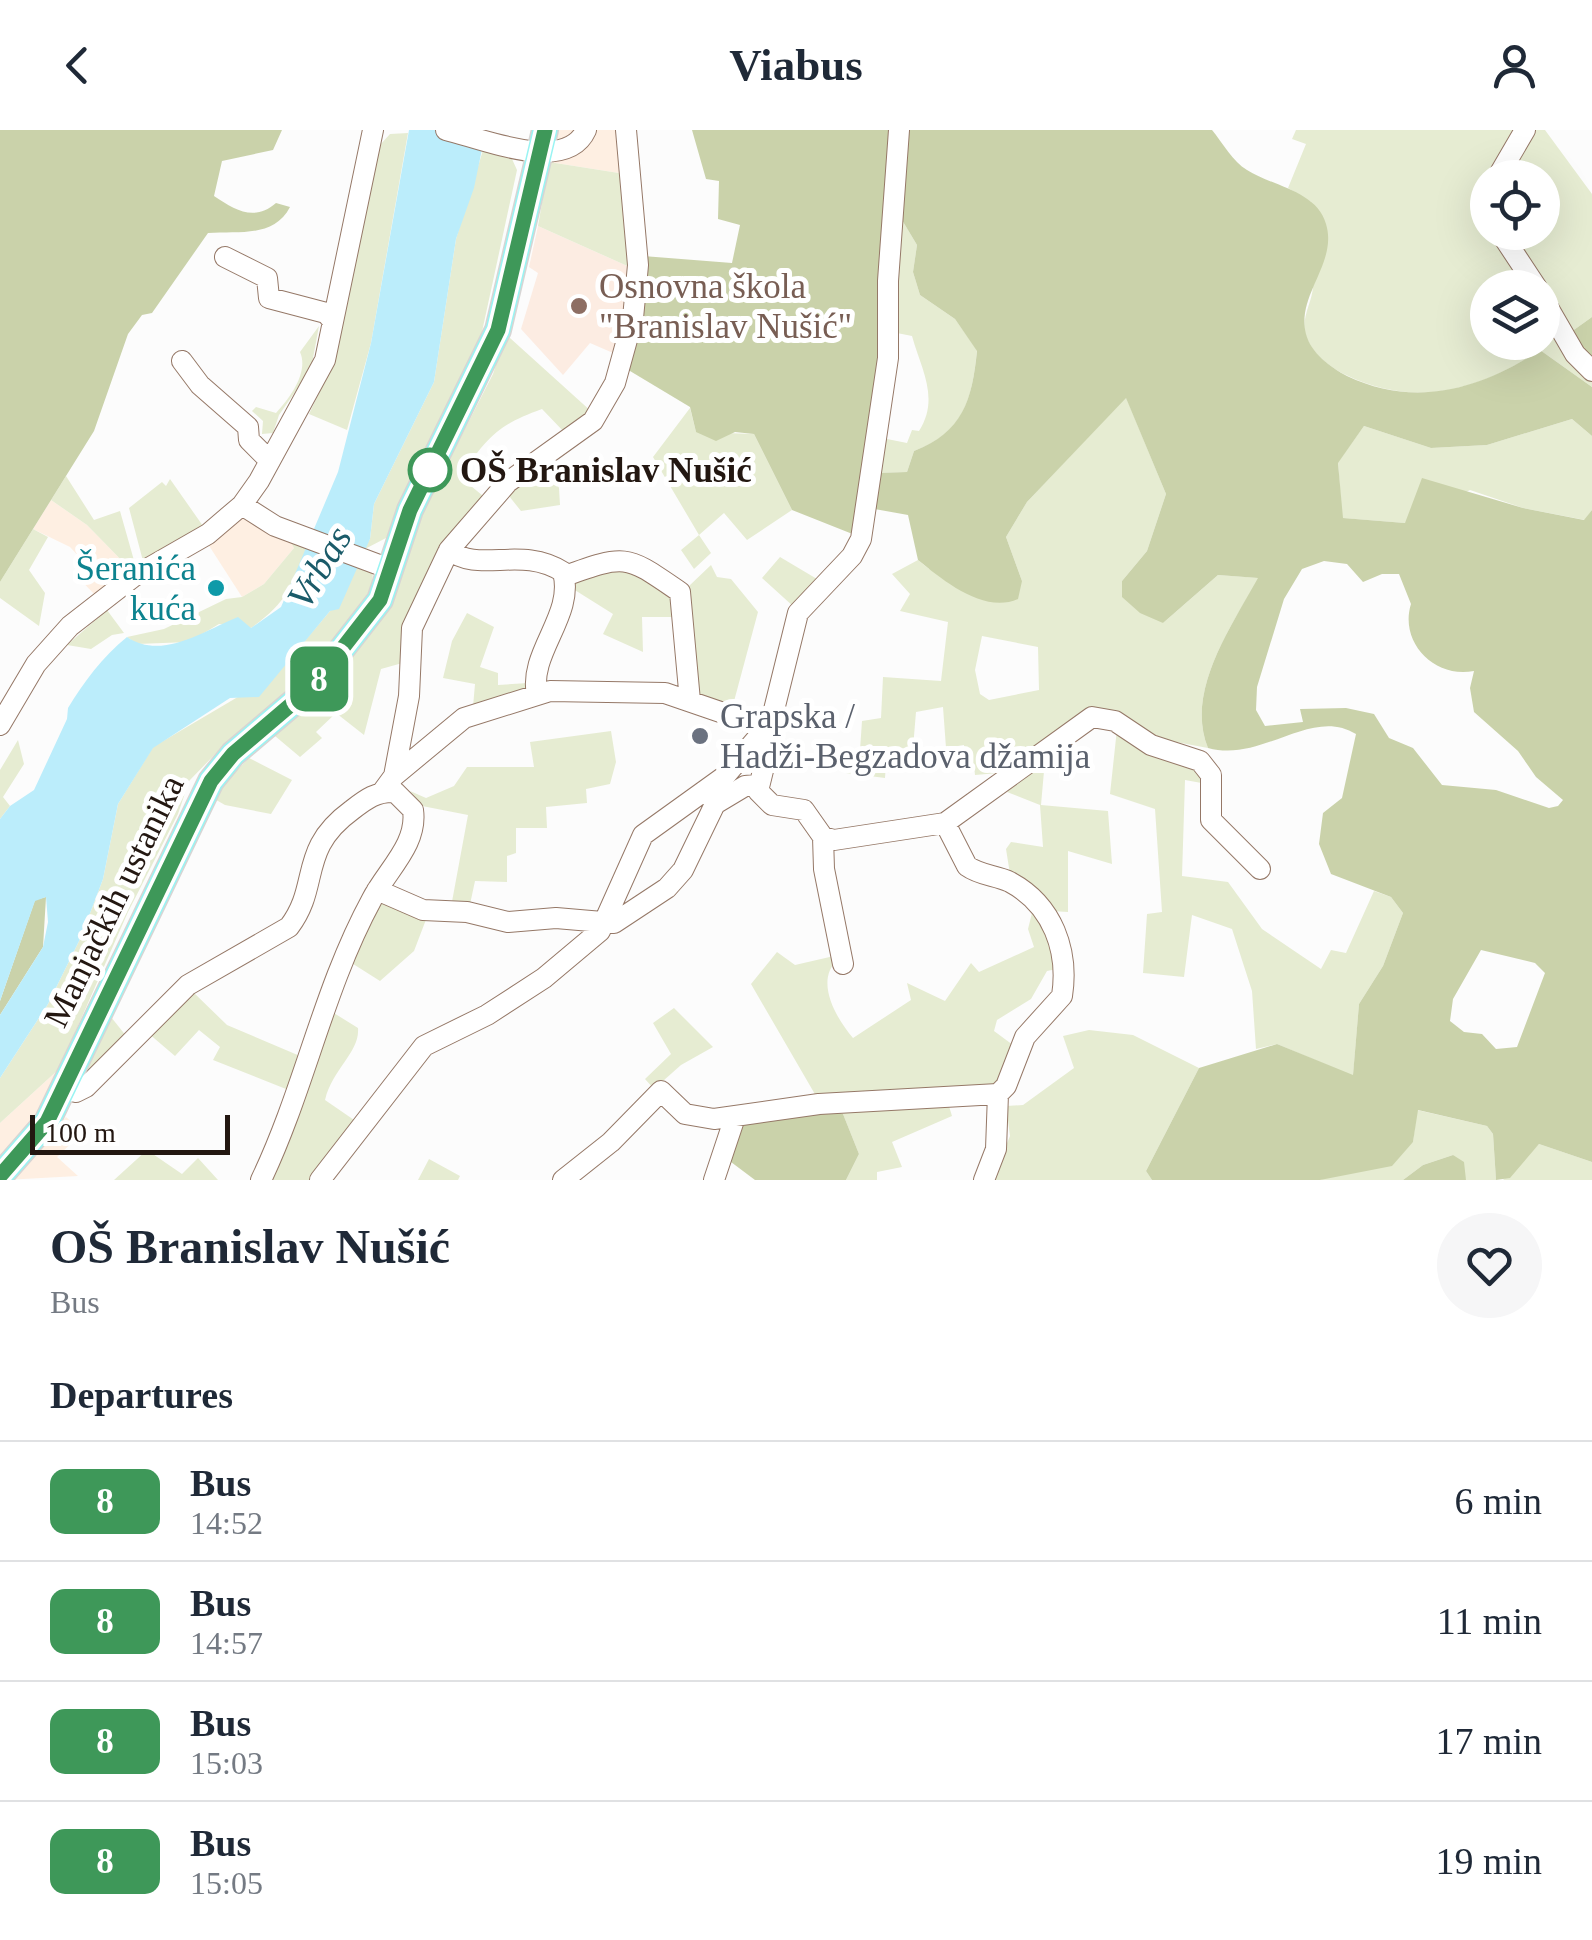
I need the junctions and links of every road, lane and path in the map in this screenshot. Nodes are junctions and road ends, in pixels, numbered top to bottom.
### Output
1 (373, 130) edge
2 (446, 130) edge
3 (572, 130) edge
4 (586, 130) edge
5 (626, 130) edge
6 (899, 130) edge
7 (1525, 130) edge
8 (550, 144) edge
9 (1508, 160) edge
10 (225, 257) dead end
11 (332, 320) junction
12 (1560, 328) edge
13 (182, 361) dead end
14 (1592, 371) edge
15 (270, 461) junction
16 (242, 505) junction
17 (449, 550) junction
18 (390, 570) junction
19 (565, 576) junction
20 (537, 694) junction
21 (690, 700) junction
22 (0, 725) edge
23 (767, 728) junction
24 (388, 783) junction
25 (757, 784) junction
26 (945, 823) junction
27 (822, 838) junction
28 (1260, 869) dead end
29 (377, 890) junction
30 (606, 924) junction
31 (843, 964) dead end
32 (74, 1088) junction
33 (998, 1094) junction
34 (734, 1117) junction
35 (0, 1176) edge
36 (261, 1180) edge
37 (320, 1180) edge
38 (563, 1180) edge
39 (714, 1180) edge
40 (984, 1180) edge

1 - 11 street
2 - 8 street
3 - 8 street
4 - 8 street
5 - 17 street
6 - 23 street
7 - 9 street
8 - 18 main road, Manjačkih ustanika
10 - 11 street
11 - 15 street
12 - 14 street
13 - 15 street
15 - 16 street
16 - 18 street
16 - 22 street
17 - 19 street
17 - 24 street
18 - 32 main road, Manjačkih ustanika
19 - 20 street
19 - 21 street
20 - 21 street
20 - 24 street
21 - 23 street
23 - 25 street
23 - 30 street
24 - 29 street
24 - 32 street
25 - 27 street
25 - 30 street
26 - 27 street
26 - 28 street
26 - 33 street
27 - 31 street
29 - 30 street
29 - 36 street
30 - 37 street
32 - 35 main road, Manjačkih ustanika
33 - 34 street
33 - 40 street
34 - 38 street
34 - 39 street

